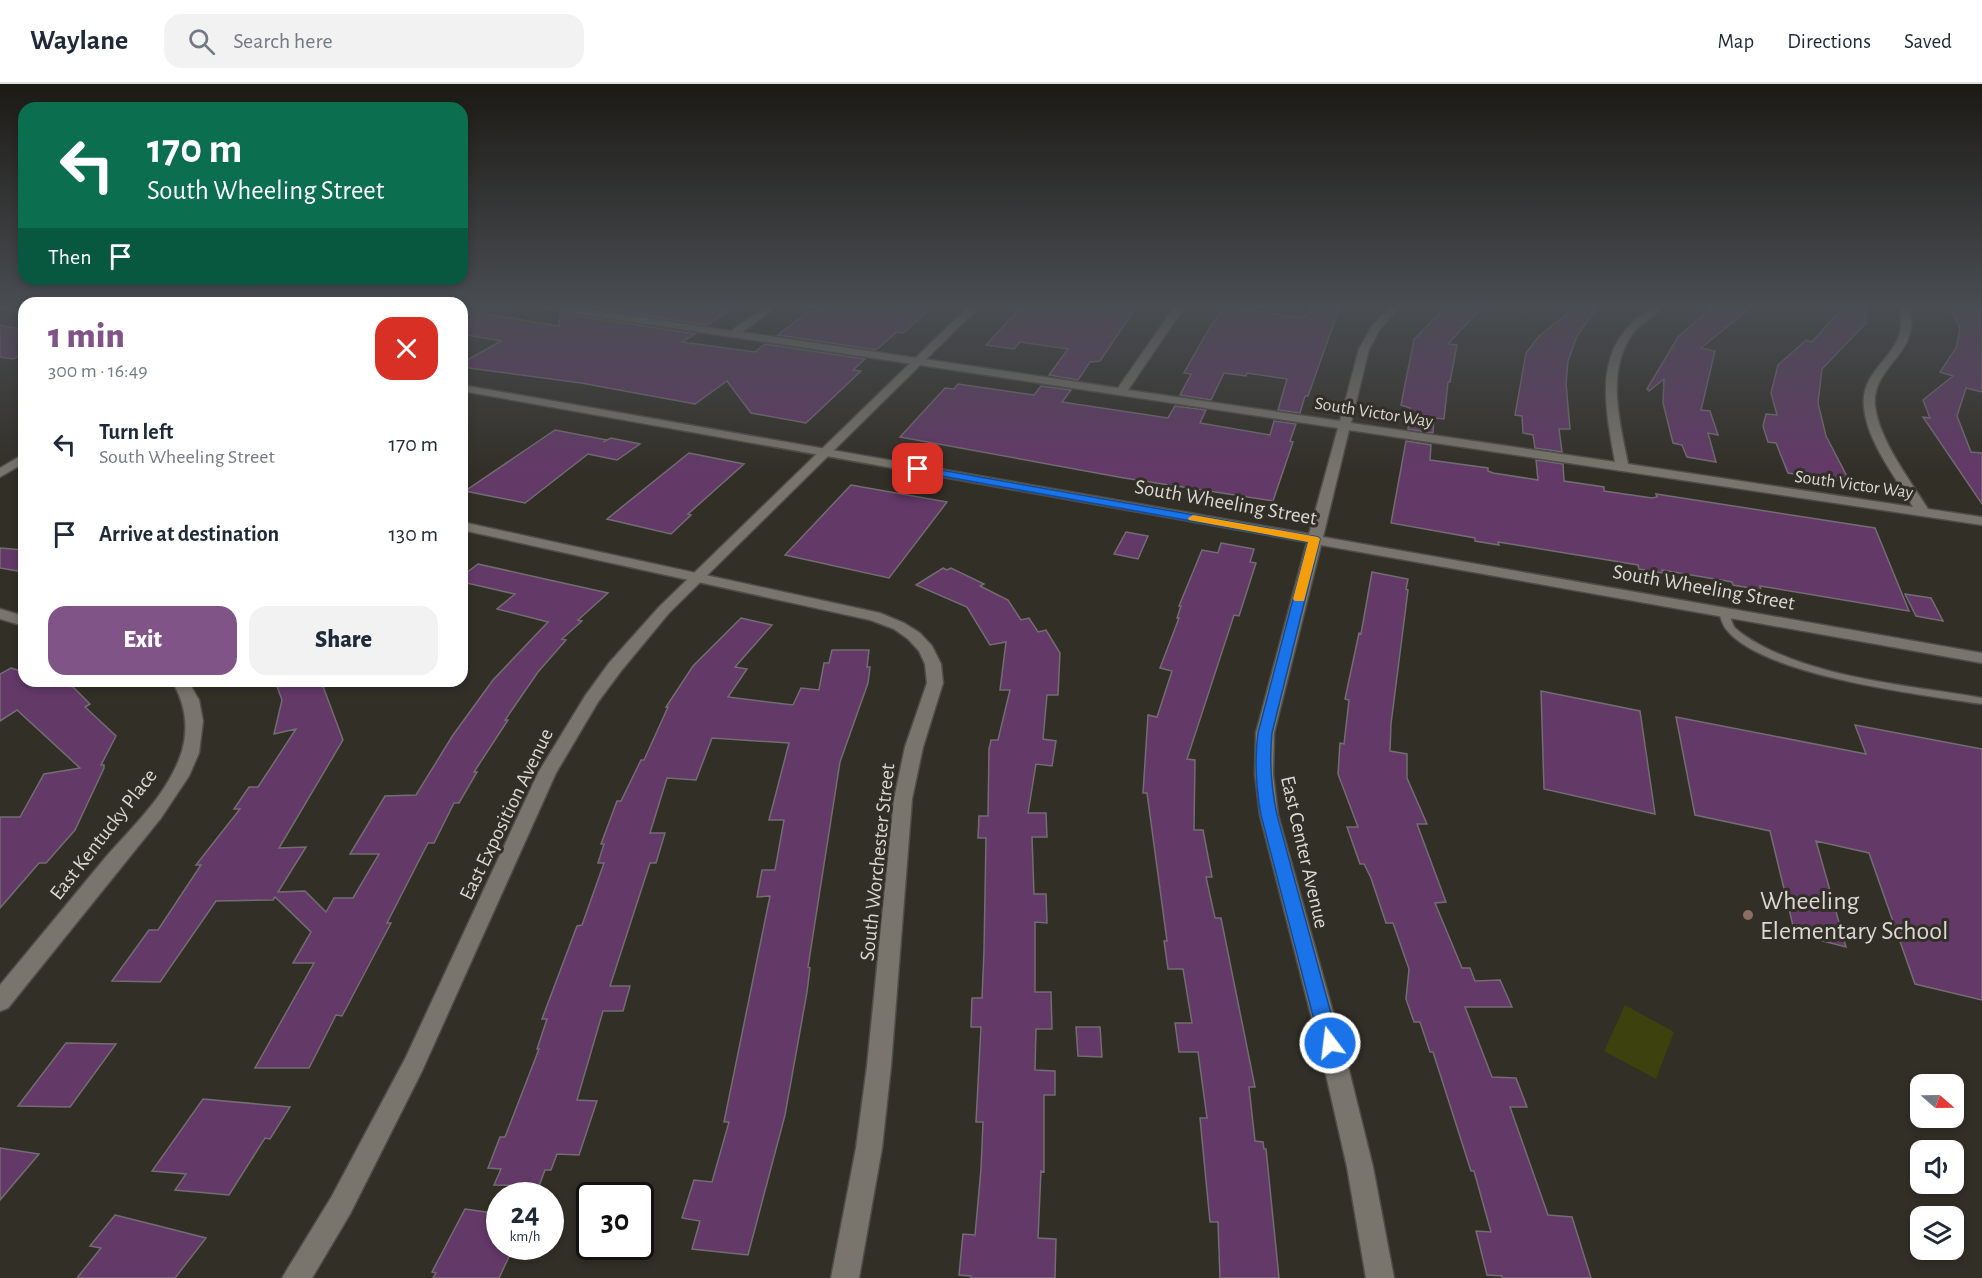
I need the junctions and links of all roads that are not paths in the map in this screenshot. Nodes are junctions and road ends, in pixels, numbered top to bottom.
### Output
1 (918, 362) joint
2 (1141, 362) edge
3 (1361, 362) edge
4 (1612, 362) edge
5 (1887, 362) edge
6 (468, 389) edge
7 (1121, 392) junction
8 (1344, 426) junction
9 (825, 452) junction
10 (18, 462) edge
11 (1622, 468) junction
12 (0, 473) edge
13 (1923, 512) junction
14 (1982, 521) edge
15 (468, 527) edge
16 (1314, 539) junction
17 (697, 577) junction
18 (1724, 612) junction
19 (0, 614) edge
20 (18, 619) edge
21 (1982, 658) edge
22 (184, 687) edge
23 (1982, 701) edge
24 (0, 1001) edge
25 (297, 1278) edge
26 (845, 1278) edge
27 (1380, 1278) edge

1 - 7 street, South Victor Way
1 - 9 street, East Exposition Avenue
2 - 7 street
3 - 8 street, East Center Avenue
4 - 11 street
5 - 13 street
6 - 9 street, South Wheeling Street
7 - 8 street, South Victor Way
8 - 11 street, South Victor Way
8 - 16 street, East Center Avenue
9 - 16 street, South Wheeling Street
9 - 17 street, East Exposition Avenue
10 - 12 street
11 - 13 street, South Victor Way
13 - 14 street, South Victor Way
15 - 17 street, South Worchester Street
16 - 18 street, South Wheeling Street
16 - 27 street, East Center Avenue
17 - 25 street, East Exposition Avenue
17 - 26 street, South Worchester Street
18 - 21 street, South Wheeling Street
18 - 23 lane
19 - 20 street
22 - 24 street, East Kentucky Place

